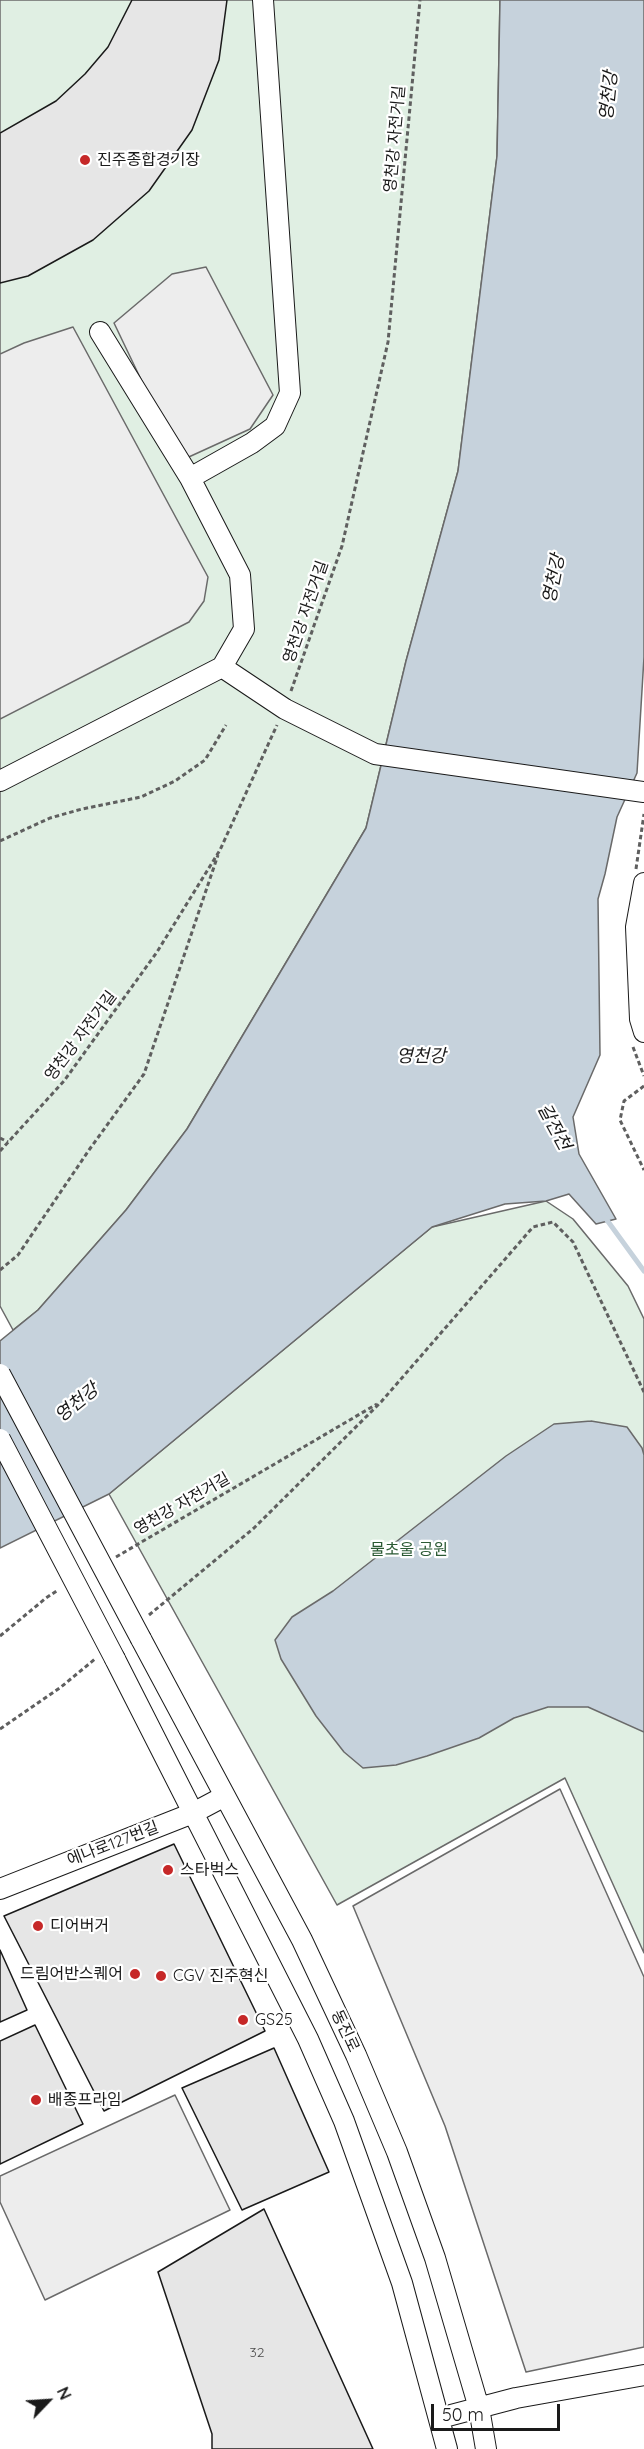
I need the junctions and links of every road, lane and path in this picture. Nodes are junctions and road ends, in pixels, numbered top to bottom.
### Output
1 (263, 0) edge
2 (420, 0) edge
3 (100, 332) dead end
4 (190, 478) junction
5 (222, 667) junction
6 (285, 709) junction
7 (226, 725) dead end
8 (0, 781) edge
9 (644, 792) edge
10 (0, 842) edge
11 (219, 850) junction
12 (644, 883) edge
13 (644, 1032) edge
14 (644, 1086) edge
15 (0, 1138) edge
16 (8, 1142) junction
17 (0, 1151) edge
18 (644, 1170) edge
19 (0, 1270) edge
20 (0, 1374) edge
21 (644, 1392) edge
22 (381, 1402) junction
23 (0, 1438) edge
24 (107, 1562) dead end
25 (66, 1586) dead end
26 (144, 1619) dead end
27 (0, 1636) edge
28 (106, 1658) junction
29 (0, 1729) edge
30 (225, 1796) junction
31 (193, 1813) junction
32 (0, 1889) edge
33 (644, 2375) edge
34 (479, 2408) junction
35 (440, 2418) junction
36 (447, 2449) edge
37 (486, 2449) edge

1 - 4 street
2 - 6 path, 영천강 자전거길
3 - 4 street
4 - 5 street
5 - 6 street
5 - 8 street
6 - 9 street
6 - 11 path, 영천강 자전거길
7 - 10 path
11 - 16 path, 영천강 자전거길
11 - 19 path
12 - 13 street
14 - 18 path
15 - 16 path
16 - 17 path, 영천강 자전거길
20 - 30 street, 동진로, bridge
21 - 22 path
22 - 24 path, 영천강 자전거길
22 - 26 path
23 - 28 street, bridge
25 - 27 path
28 - 29 path
28 - 31 street
30 - 31 street, 에나로127번길
30 - 34 street, 동진로
31 - 32 street, 에나로127번길
31 - 35 street
33 - 34 street
34 - 35 street
34 - 37 street, 동진로
35 - 36 street

